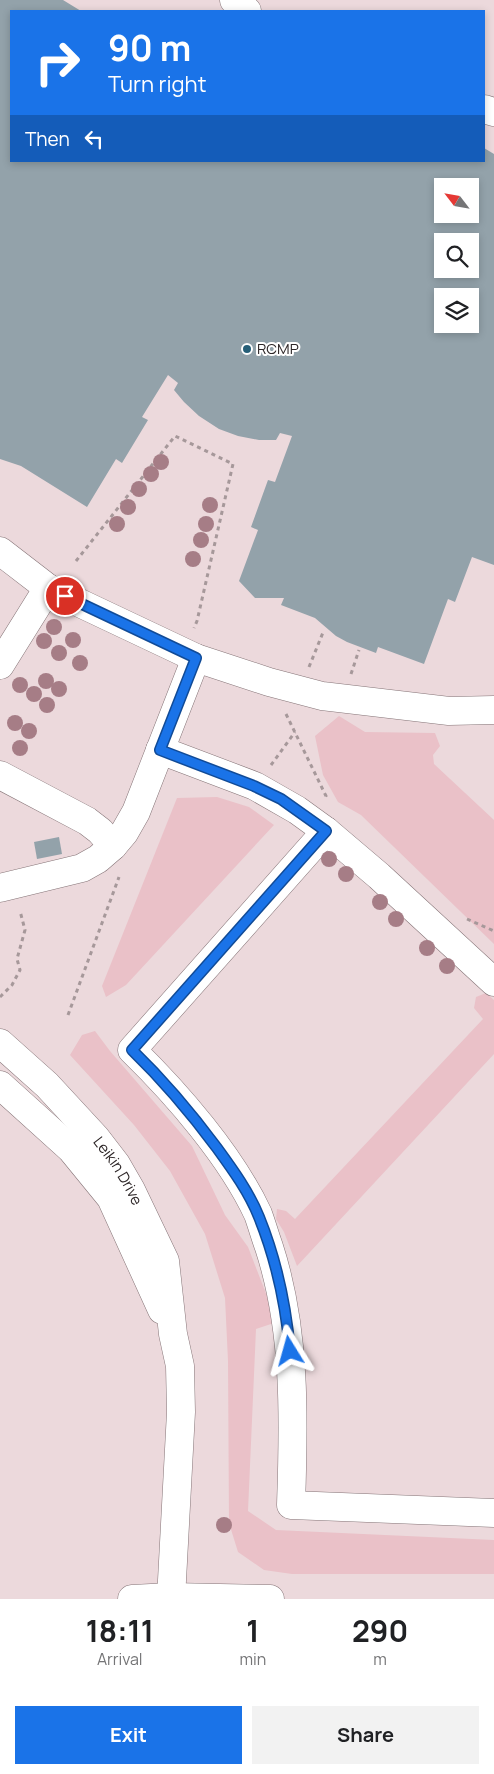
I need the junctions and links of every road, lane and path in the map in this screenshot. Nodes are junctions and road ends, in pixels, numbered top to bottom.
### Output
1 (234, 0) edge
2 (246, 10) edge
3 (0, 551) edge
4 (76, 561) dead end
5 (48, 588) junction
6 (324, 630) dead end
7 (359, 650) dead end
8 (190, 655) junction
9 (0, 665) edge
10 (309, 667) dead end
11 (350, 675) dead end
12 (494, 710) edge
13 (284, 711) dead end
14 (295, 731) junction
15 (160, 750) junction
16 (269, 768) dead end
17 (0, 775) edge
18 (320, 826) junction
19 (113, 846) junction
20 (7, 886) edge
21 (494, 982) edge
22 (0, 998) edge
23 (68, 1015) dead end
24 (0, 1043) edge
25 (0, 1085) edge
26 (173, 1334) junction
27 (494, 1513) edge
28 (171, 1598) edge
29 (132, 1599) edge
30 (270, 1599) edge

1 - 2 street
3 - 5 street
4 - 8 path
5 - 8 street
5 - 9 street
6 - 10 path
7 - 11 path
8 - 12 street
8 - 15 street
13 - 14 path
14 - 16 path
14 - 18 path
15 - 18 street
15 - 19 street
17 - 19 street
18 - 21 street
18 - 27 street
19 - 20 street
19 - 23 path
20 - 22 path
24 - 26 street, Leikin Drive
25 - 26 street, Leikin Drive
26 - 28 street, Leikin Drive
28 - 29 street
28 - 30 street

